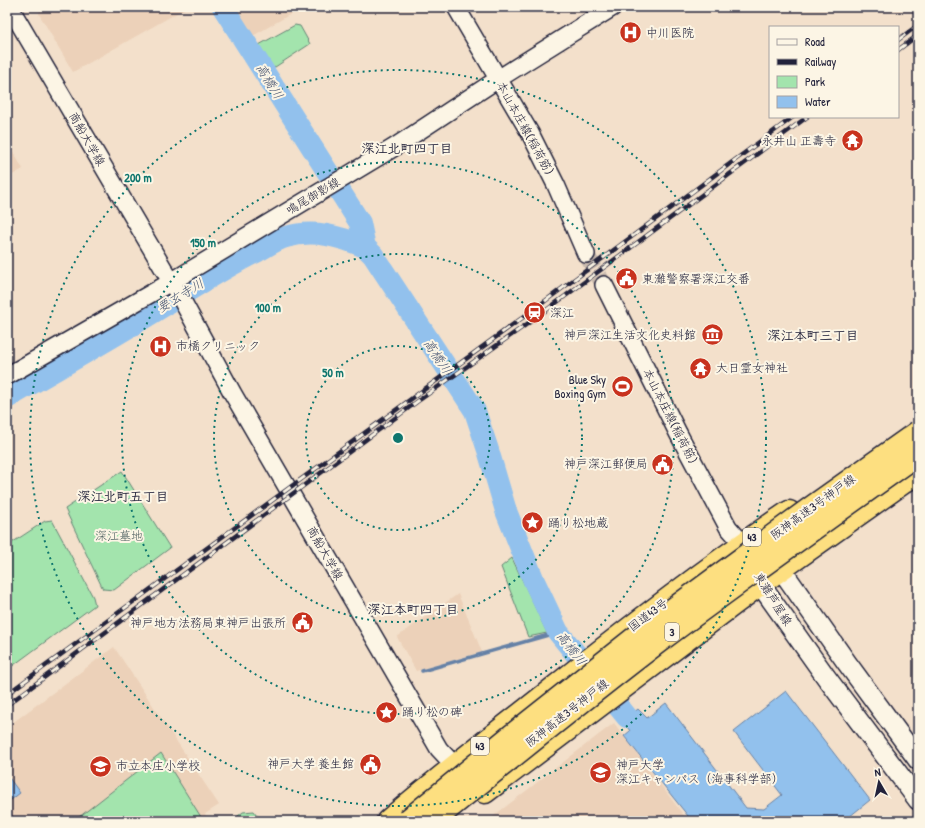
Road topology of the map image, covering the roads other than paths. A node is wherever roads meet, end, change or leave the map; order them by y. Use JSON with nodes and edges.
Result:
{"nodes":[{"id":1,"x":456,"y":7,"type":"edge"},
{"id":2,"x":613,"y":7,"type":"edge"},
{"id":3,"x":12,"y":9,"type":"edge"},
{"id":4,"x":498,"y":80,"type":"junction"},
{"id":5,"x":586,"y":254,"type":"tunnel mouth"},
{"id":6,"x":172,"y":285,"type":"junction"},
{"id":7,"x":604,"y":285,"type":"tunnel mouth"},
{"id":8,"x":7,"y":376,"type":"edge"},
{"id":9,"x":918,"y":422,"type":"edge"},
{"id":10,"x":918,"y":432,"type":"edge"},
{"id":11,"x":918,"y":454,"type":"edge"},
{"id":12,"x":918,"y":472,"type":"edge"},
{"id":13,"x":742,"y":543,"type":"junction"},
{"id":14,"x":781,"y":569,"type":"junction"},
{"id":15,"x":760,"y":584,"type":"junction"},
{"id":16,"x":918,"y":760,"type":"edge"},
{"id":17,"x":455,"y":766,"type":"junction"},
{"id":18,"x":477,"y":798,"type":"junction"},
{"id":19,"x":918,"y":800,"type":"edge"},
{"id":20,"x":388,"y":821,"type":"edge"},
{"id":21,"x":407,"y":821,"type":"edge"},
{"id":22,"x":433,"y":821,"type":"edge"},
{"id":23,"x":449,"y":821,"type":"edge"}],
"edges":[{"from":1,"to":4,"type":"street","name":"本山本庄線(稲荷筋)"},
{"from":2,"to":4,"type":"street","name":"鳴尾御影線"},
{"from":3,"to":6,"type":"street","name":"商船大学線"},
{"from":4,"to":5,"type":"street","name":"本山本庄線(稲荷筋)"},
{"from":4,"to":6,"type":"street","name":"鳴尾御影線"},
{"from":6,"to":8,"type":"street","name":"鳴尾御影線"},
{"from":6,"to":17,"type":"street","name":"商船大学線"},
{"from":7,"to":13,"type":"street","name":"本山本庄線(稲荷筋)"},
{"from":9,"to":13,"type":"highway","name":"国道43号","number":"43"},
{"from":10,"to":21,"type":"highway","name":"阪神高速3号神戸線","number":"3","bridge":true},
{"from":11,"to":22,"type":"highway","name":"阪神高速3号神戸線","number":"3","bridge":true},
{"from":12,"to":14,"type":"highway"},
{"from":13,"to":14,"type":"main road","name":"東灘芦屋線"},
{"from":13,"to":15,"type":"main road","name":"東灘芦屋線"},
{"from":13,"to":17,"type":"highway","name":"国道43号","number":"43"},
{"from":14,"to":15,"type":"highway"},
{"from":14,"to":16,"type":"main road","name":"東灘芦屋線"},
{"from":15,"to":18,"type":"highway"},
{"from":15,"to":19,"type":"main road","name":"東灘芦屋線"},
{"from":17,"to":18,"type":"street","name":"商船大学線"},
{"from":17,"to":20,"type":"highway","name":"国道43号","number":"43"},
{"from":18,"to":23,"type":"highway"}]}
